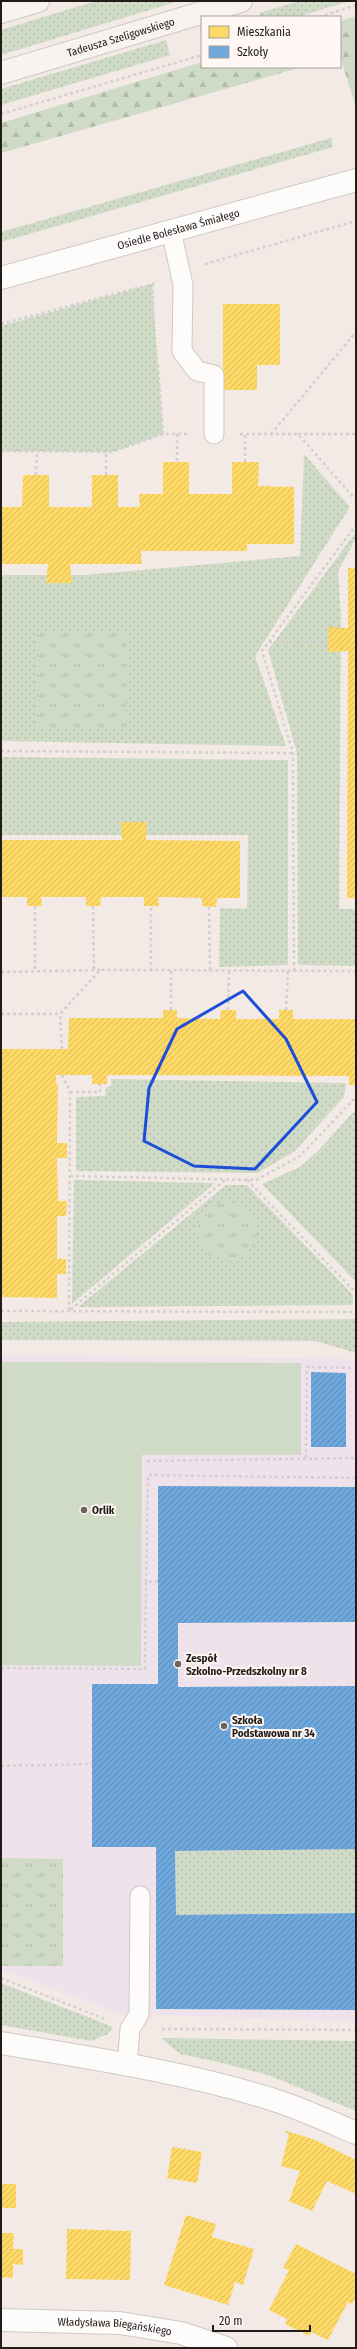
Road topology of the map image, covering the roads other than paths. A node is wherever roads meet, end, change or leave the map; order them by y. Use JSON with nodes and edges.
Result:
{"nodes":[{"id":1,"x":38,"y":1,"type":"edge"},
{"id":2,"x":241,"y":1,"type":"edge"},
{"id":3,"x":1,"y":12,"type":"edge"},
{"id":4,"x":1,"y":73,"type":"edge"},
{"id":5,"x":356,"y":180,"type":"edge"},
{"id":6,"x":170,"y":230,"type":"junction"},
{"id":7,"x":1,"y":278,"type":"edge"},
{"id":8,"x":214,"y":434,"type":"dead end"},
{"id":9,"x":140,"y":1896,"type":"dead end"},
{"id":10,"x":1,"y":2043,"type":"edge"},
{"id":11,"x":127,"y":2066,"type":"junction"},
{"id":12,"x":356,"y":2133,"type":"edge"},
{"id":13,"x":1,"y":2320,"type":"edge"},
{"id":14,"x":226,"y":2348,"type":"edge"}],
"edges":[{"from":1,"to":3,"type":"street"},
{"from":2,"to":4,"type":"street","name":"Tadeusza Szeligowskiego"},
{"from":5,"to":6,"type":"street","name":"Osiedle Bolesława Śmiałego"},
{"from":6,"to":7,"type":"street","name":"Osiedle Bolesława Śmiałego"},
{"from":6,"to":8,"type":"lane"},
{"from":9,"to":11,"type":"lane"},
{"from":10,"to":11,"type":"street"},
{"from":11,"to":12,"type":"street"},
{"from":13,"to":14,"type":"street","name":"Władysława Biegańskiego"}]}
